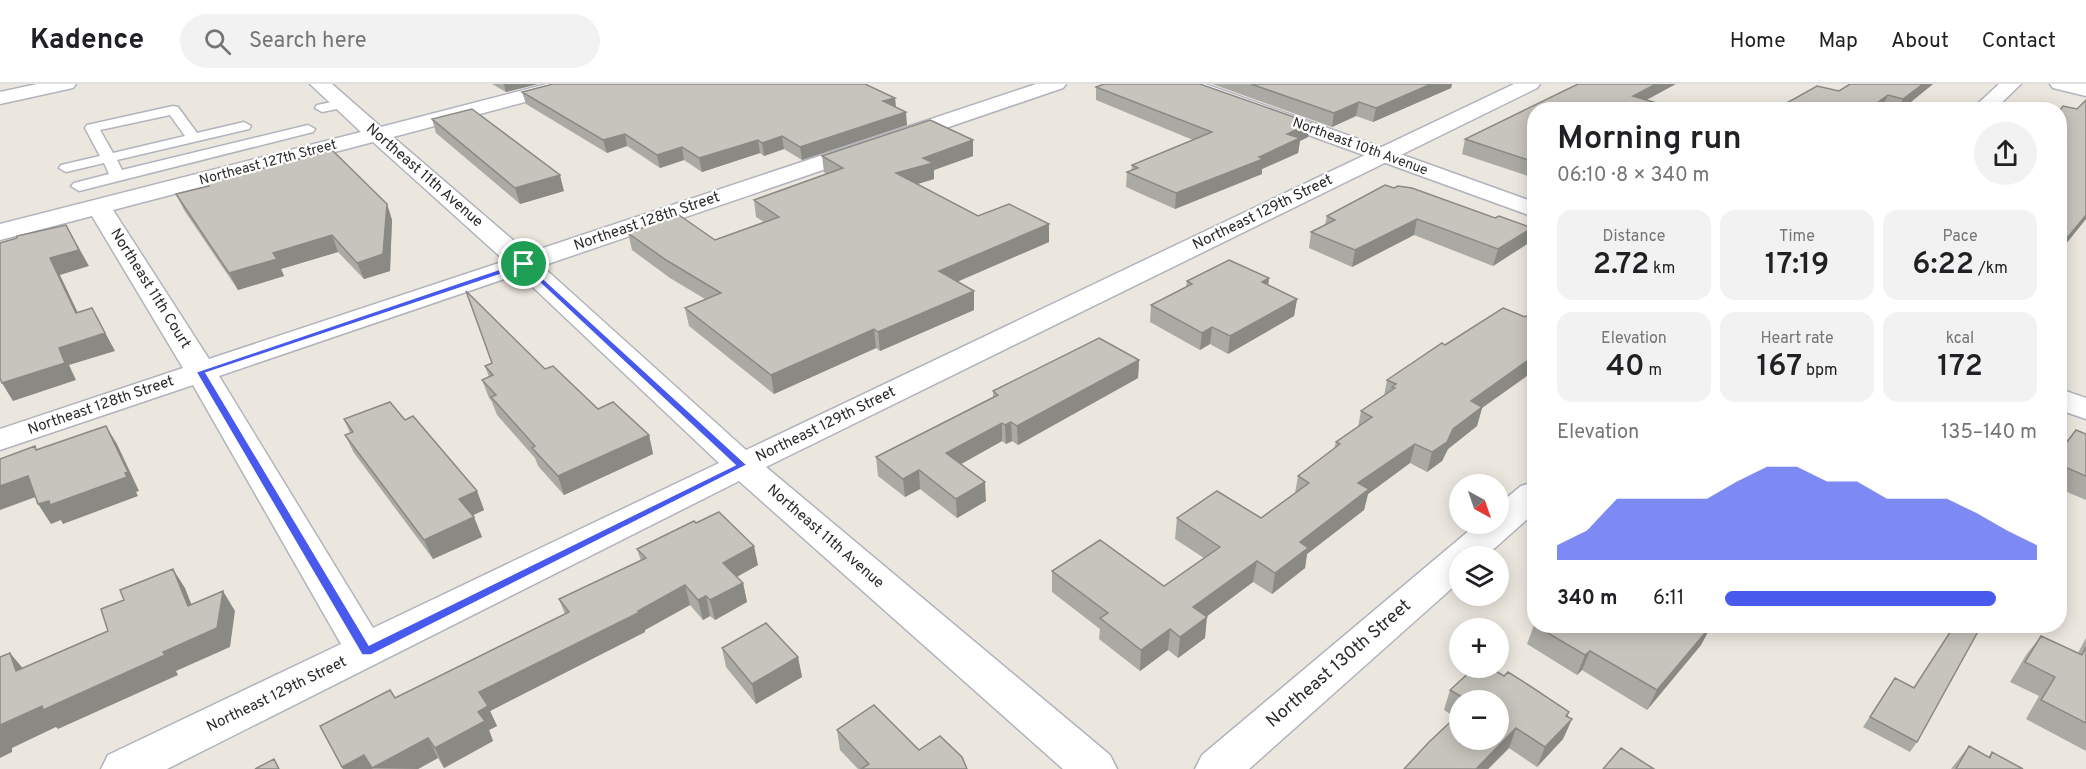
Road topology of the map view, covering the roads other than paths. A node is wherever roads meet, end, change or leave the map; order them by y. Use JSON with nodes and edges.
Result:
{"nodes":[{"id":1,"x":66,"y":84,"type":"edge"},
{"id":2,"x":570,"y":84,"type":"edge"},
{"id":3,"x":1056,"y":84,"type":"edge"},
{"id":4,"x":1186,"y":84,"type":"edge"},
{"id":5,"x":1530,"y":84,"type":"edge"},
{"id":6,"x":2011,"y":84,"type":"edge"},
{"id":7,"x":2060,"y":84,"type":"edge"},
{"id":8,"x":2086,"y":90,"type":"edge"},
{"id":9,"x":327,"y":93,"type":"edge"},
{"id":10,"x":0,"y":98,"type":"edge"},
{"id":11,"x":1990,"y":102,"type":"edge"},
{"id":12,"x":244,"y":126,"type":"dead end"},
{"id":13,"x":308,"y":129,"type":"dead end"},
{"id":14,"x":376,"y":135,"type":"junction"},
{"id":15,"x":194,"y":138,"type":"junction"},
{"id":16,"x":1383,"y":155,"type":"junction"},
{"id":17,"x":106,"y":158,"type":"junction"},
{"id":18,"x":66,"y":168,"type":"dead end"},
{"id":19,"x":118,"y":176,"type":"junction"},
{"id":20,"x":89,"y":196,"type":"junction"},
{"id":21,"x":1527,"y":207,"type":"edge"},
{"id":22,"x":0,"y":232,"type":"edge"},
{"id":23,"x":524,"y":264,"type":"junction"},
{"id":24,"x":201,"y":372,"type":"junction"},
{"id":25,"x":2067,"y":402,"type":"edge"},
{"id":26,"x":2086,"y":409,"type":"edge"},
{"id":27,"x":0,"y":440,"type":"edge"},
{"id":28,"x":742,"y":465,"type":"junction"},
{"id":29,"x":1527,"y":500,"type":"edge"},
{"id":30,"x":1474,"y":546,"type":"edge"},
{"id":31,"x":1449,"y":570,"type":"edge"},
{"id":32,"x":366,"y":651,"type":"junction"},
{"id":33,"x":124,"y":769,"type":"edge"},
{"id":34,"x":1094,"y":769,"type":"edge"},
{"id":35,"x":1218,"y":769,"type":"edge"}],
"edges":[{"from":1,"to":10,"type":"street"},
{"from":2,"to":14,"type":"street","name":"Northeast 127th Street"},
{"from":3,"to":23,"type":"street","name":"Northeast 128th Street"},
{"from":4,"to":16,"type":"street","name":"Northeast 10th Avenue"},
{"from":5,"to":16,"type":"street","name":"Northeast 129th Street"},
{"from":6,"to":11,"type":"street"},
{"from":7,"to":8,"type":"street"},
{"from":9,"to":14,"type":"street","name":"Northeast 11th Avenue"},
{"from":12,"to":15,"type":"lane"},
{"from":13,"to":19,"type":"lane"},
{"from":14,"to":20,"type":"street","name":"Northeast 127th Street"},
{"from":14,"to":23,"type":"street","name":"Northeast 11th Avenue"},
{"from":15,"to":17,"type":"lane"},
{"from":15,"to":17,"type":"lane"},
{"from":16,"to":21,"type":"street","name":"Northeast 10th Avenue"},
{"from":16,"to":28,"type":"street","name":"Northeast 129th Street"},
{"from":17,"to":18,"type":"lane"},
{"from":17,"to":19,"type":"lane"},
{"from":19,"to":20,"type":"lane"},
{"from":20,"to":22,"type":"street","name":"Northeast 127th Street"},
{"from":20,"to":24,"type":"street","name":"Northeast 11th Court"},
{"from":23,"to":24,"type":"street","name":"Northeast 128th Street"},
{"from":23,"to":28,"type":"street","name":"Northeast 11th Avenue"},
{"from":24,"to":27,"type":"street","name":"Northeast 128th Street"},
{"from":24,"to":32,"type":"street","name":"Northeast 11th Court"},
{"from":25,"to":26,"type":"street"},
{"from":28,"to":32,"type":"street","name":"Northeast 129th Street"},
{"from":28,"to":34,"type":"street","name":"Northeast 11th Avenue"},
{"from":29,"to":30,"type":"street"},
{"from":31,"to":35,"type":"street","name":"Northeast 130th Street"},
{"from":32,"to":33,"type":"street","name":"Northeast 129th Street"}]}
